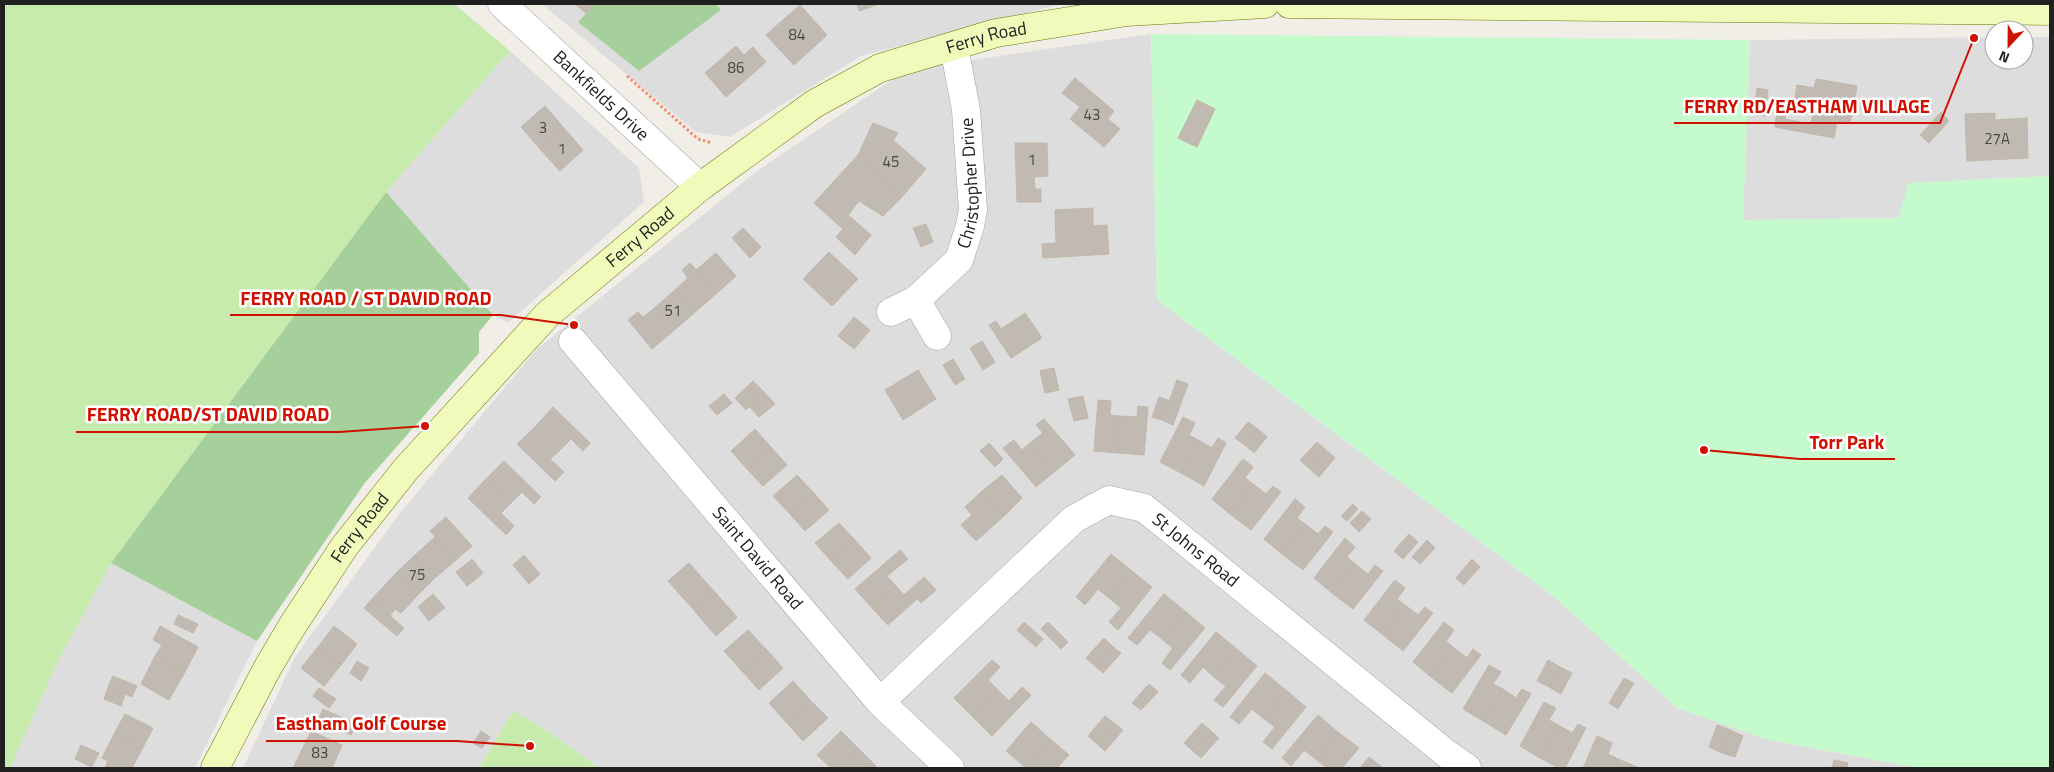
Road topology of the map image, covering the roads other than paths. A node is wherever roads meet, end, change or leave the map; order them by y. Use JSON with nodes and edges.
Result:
{"nodes":[{"id":1,"x":502,"y":4,"type":"edge"},
{"id":2,"x":1265,"y":4,"type":"edge"},
{"id":3,"x":1289,"y":4,"type":"edge"},
{"id":4,"x":2050,"y":11,"type":"edge"},
{"id":5,"x":954,"y":47,"type":"junction"},
{"id":6,"x":700,"y":186,"type":"junction"},
{"id":7,"x":916,"y":300,"type":"junction"},
{"id":8,"x":891,"y":312,"type":"dead end"},
{"id":9,"x":937,"y":336,"type":"dead end"},
{"id":10,"x":574,"y":341,"type":"dead end"},
{"id":11,"x":880,"y":702,"type":"junction"},
{"id":12,"x":215,"y":768,"type":"edge"},
{"id":13,"x":950,"y":768,"type":"edge"},
{"id":14,"x":1467,"y":768,"type":"edge"}],
"edges":[{"from":1,"to":6,"type":"street","name":"Bankfields Drive"},
{"from":2,"to":5,"type":"street","name":"Ferry Road"},
{"from":3,"to":4,"type":"street"},
{"from":5,"to":6,"type":"street","name":"Ferry Road"},
{"from":5,"to":7,"type":"street","name":"Christopher Drive"},
{"from":6,"to":12,"type":"street","name":"Ferry Road"},
{"from":7,"to":8,"type":"street","name":"Christopher Drive"},
{"from":7,"to":9,"type":"street"},
{"from":10,"to":11,"type":"street","name":"Saint David Road"},
{"from":11,"to":13,"type":"street","name":"Saint David Road"},
{"from":11,"to":14,"type":"street","name":"St Johns Road"}]}
